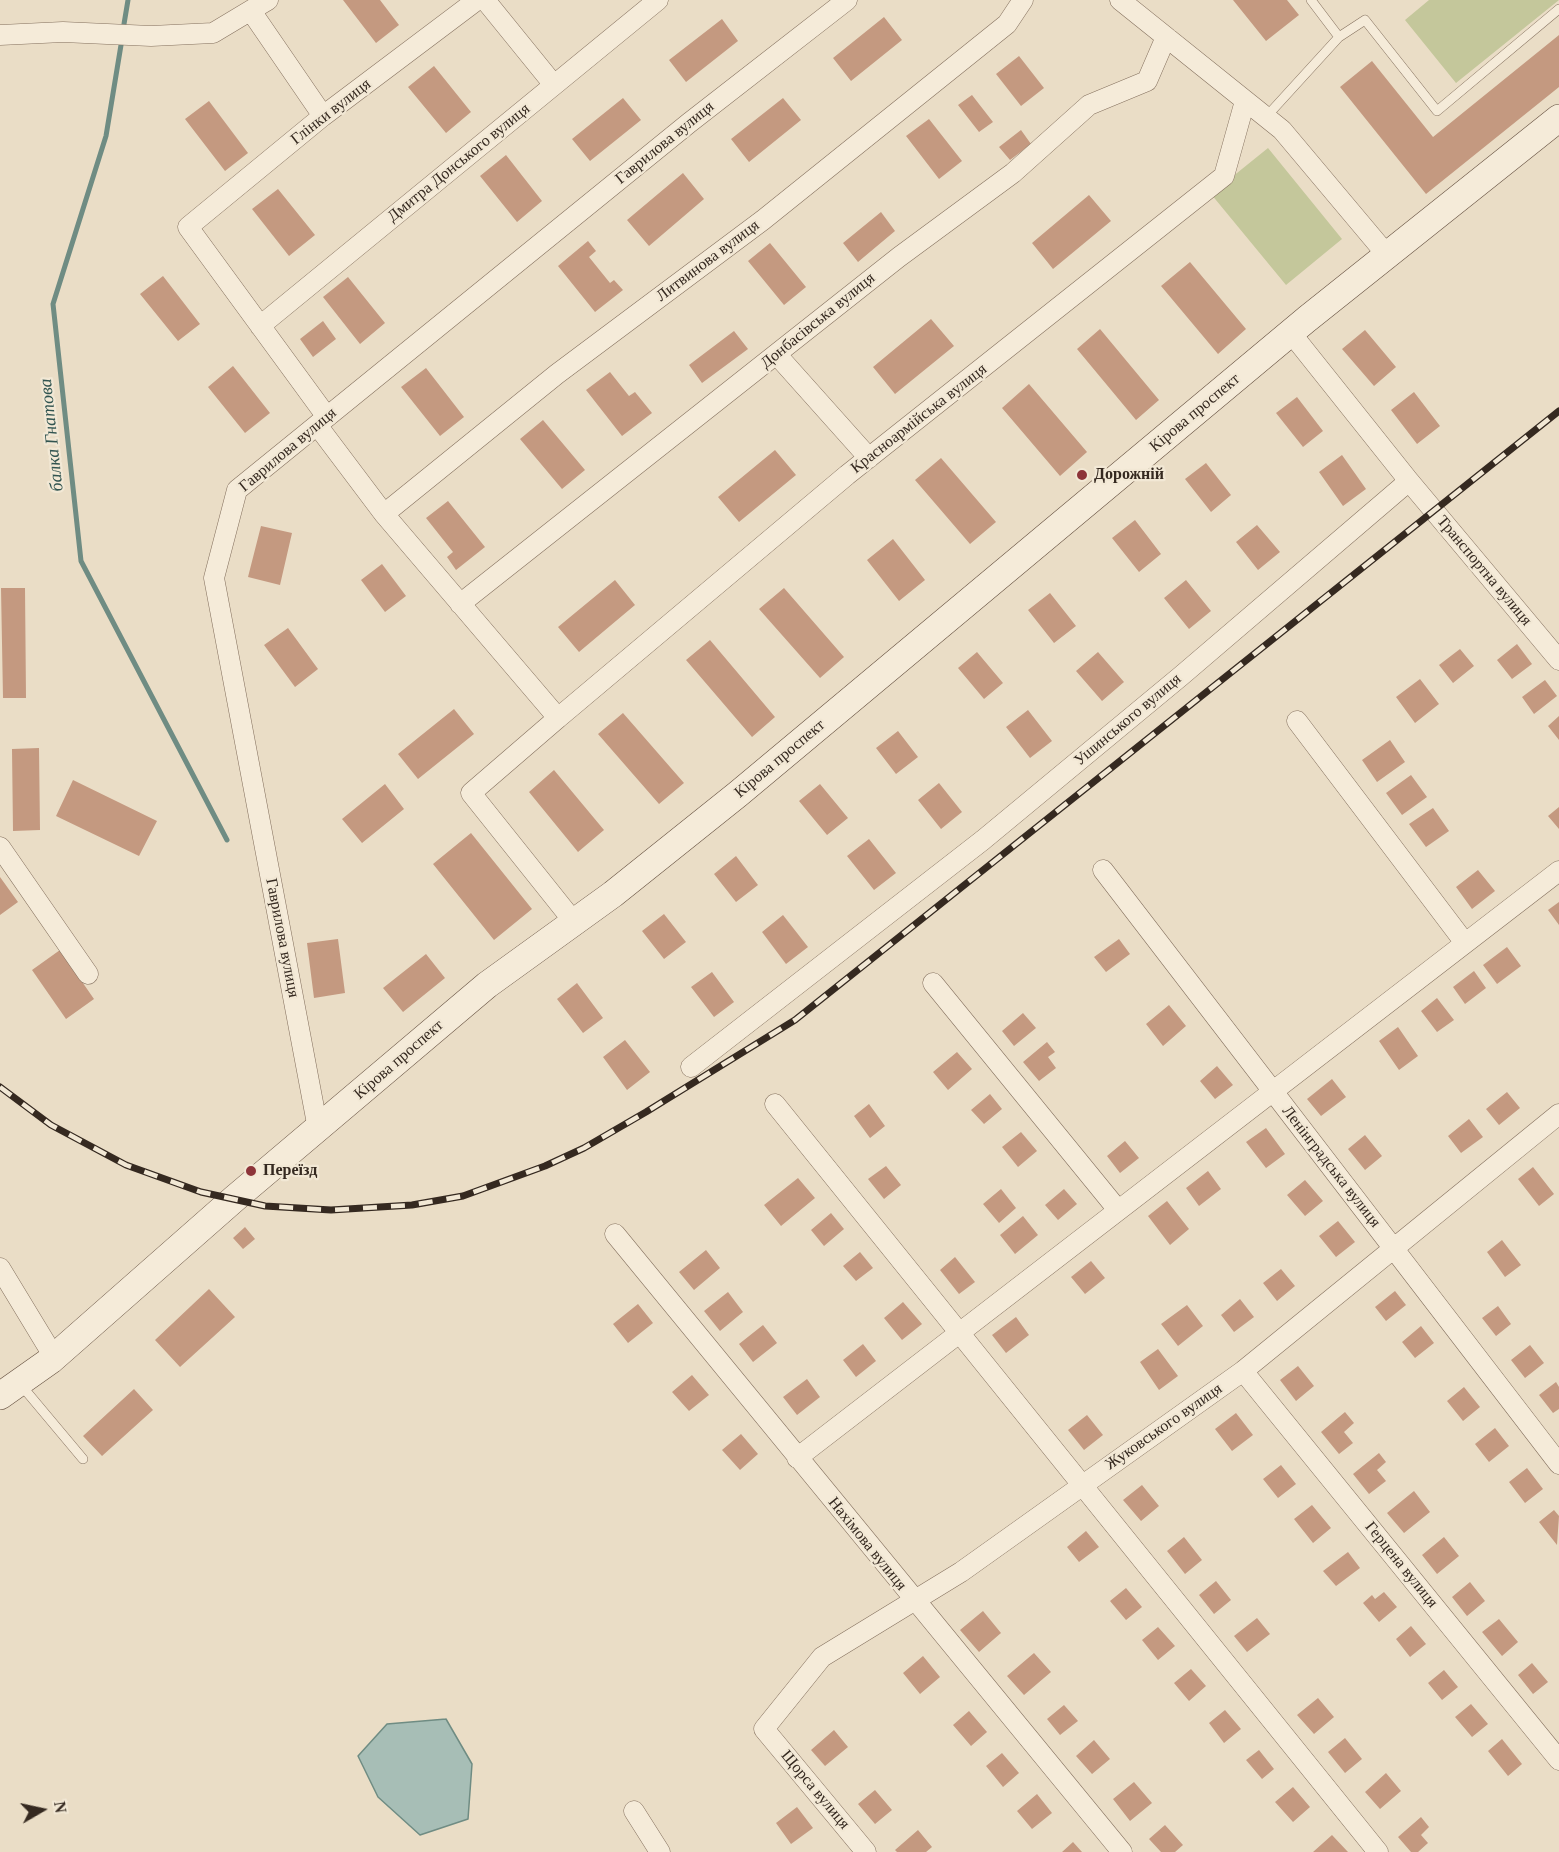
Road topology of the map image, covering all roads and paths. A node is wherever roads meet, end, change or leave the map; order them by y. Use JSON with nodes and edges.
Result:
{"nodes":[{"id":1,"x":268,"y":0,"type":"edge"},
{"id":2,"x":477,"y":0,"type":"edge"},
{"id":3,"x":485,"y":0,"type":"edge"},
{"id":4,"x":658,"y":0,"type":"edge"},
{"id":5,"x":847,"y":0,"type":"edge"},
{"id":6,"x":1023,"y":0,"type":"edge"},
{"id":7,"x":1120,"y":0,"type":"edge"},
{"id":8,"x":1311,"y":0,"type":"edge"},
{"id":9,"x":252,"y":5,"type":"edge"},
{"id":10,"x":1559,"y":9,"type":"edge"},
{"id":11,"x":0,"y":35,"type":"edge"},
{"id":12,"x":1166,"y":37,"type":"junction"},
{"id":13,"x":1339,"y":37,"type":"junction"},
{"id":14,"x":554,"y":85,"type":"junction"},
{"id":15,"x":1245,"y":101,"type":"junction"},
{"id":16,"x":323,"y":116,"type":"junction"},
{"id":17,"x":1266,"y":117,"type":"junction"},
{"id":18,"x":1559,"y":118,"type":"edge"},
{"id":19,"x":1388,"y":255,"type":"junction"},
{"id":20,"x":260,"y":326,"type":"junction"},
{"id":21,"x":1291,"y":333,"type":"junction"},
{"id":22,"x":777,"y":355,"type":"junction"},
{"id":23,"x":322,"y":421,"type":"junction"},
{"id":24,"x":869,"y":458,"type":"junction"},
{"id":25,"x":1409,"y":481,"type":"junction"},
{"id":26,"x":384,"y":514,"type":"junction"},
{"id":27,"x":460,"y":604,"type":"junction"},
{"id":28,"x":1559,"y":660,"type":"edge"},
{"id":29,"x":558,"y":718,"type":"junction"},
{"id":30,"x":1297,"y":721,"type":"dead end"},
{"id":31,"x":0,"y":847,"type":"edge"},
{"id":32,"x":1103,"y":870,"type":"dead end"},
{"id":33,"x":1559,"y":871,"type":"edge"},
{"id":34,"x":574,"y":922,"type":"junction"},
{"id":35,"x":1465,"y":943,"type":"junction"},
{"id":36,"x":88,"y":974,"type":"dead end"},
{"id":37,"x":933,"y":983,"type":"dead end"},
{"id":38,"x":691,"y":1067,"type":"dead end"},
{"id":39,"x":1273,"y":1091,"type":"junction"},
{"id":40,"x":775,"y":1104,"type":"dead end"},
{"id":41,"x":1559,"y":1114,"type":"edge"},
{"id":42,"x":318,"y":1129,"type":"junction"},
{"id":43,"x":1118,"y":1210,"type":"junction"},
{"id":44,"x":615,"y":1234,"type":"dead end"},
{"id":45,"x":1394,"y":1249,"type":"junction"},
{"id":46,"x":0,"y":1268,"type":"edge"},
{"id":47,"x":958,"y":1334,"type":"junction"},
{"id":48,"x":54,"y":1357,"type":"junction"},
{"id":49,"x":1243,"y":1371,"type":"junction"},
{"id":50,"x":10,"y":1390,"type":"edge"},
{"id":51,"x":797,"y":1458,"type":"junction"},
{"id":52,"x":82,"y":1459,"type":"dead end"},
{"id":53,"x":1559,"y":1464,"type":"edge"},
{"id":54,"x":1081,"y":1487,"type":"junction"},
{"id":55,"x":914,"y":1601,"type":"junction"},
{"id":56,"x":764,"y":1729,"type":"joint"},
{"id":57,"x":1559,"y":1760,"type":"edge"},
{"id":58,"x":634,"y":1811,"type":"dead end"},
{"id":59,"x":660,"y":1852,"type":"edge"},
{"id":60,"x":866,"y":1852,"type":"edge"},
{"id":61,"x":1122,"y":1852,"type":"edge"},
{"id":62,"x":1378,"y":1852,"type":"edge"}],
"edges":[{"from":1,"to":9,"type":"street"},
{"from":2,"to":16,"type":"street","name":"Глінки вулиця"},
{"from":3,"to":14,"type":"street"},
{"from":4,"to":14,"type":"street","name":"Дмитра Донського вулиця"},
{"from":5,"to":23,"type":"street","name":"Гаврилова вулиця"},
{"from":6,"to":26,"type":"street","name":"Литвинова вулиця"},
{"from":7,"to":12,"type":"street"},
{"from":8,"to":13,"type":"lane"},
{"from":9,"to":11,"type":"street"},
{"from":9,"to":16,"type":"street"},
{"from":10,"to":13,"type":"lane"},
{"from":12,"to":15,"type":"street"},
{"from":12,"to":22,"type":"street","name":"Донбасівська вулиця"},
{"from":13,"to":17,"type":"lane"},
{"from":14,"to":20,"type":"street","name":"Дмитра Донського вулиця"},
{"from":15,"to":17,"type":"street"},
{"from":15,"to":24,"type":"street","name":"Красноармійська вулиця"},
{"from":16,"to":20,"type":"street","name":"Глінки вулиця"},
{"from":17,"to":19,"type":"street"},
{"from":18,"to":19,"type":"street","name":"Кірова проспект"},
{"from":19,"to":21,"type":"street","name":"Кірова проспект"},
{"from":20,"to":23,"type":"street"},
{"from":21,"to":25,"type":"street"},
{"from":21,"to":34,"type":"street","name":"Кірова проспект"},
{"from":22,"to":24,"type":"street"},
{"from":22,"to":27,"type":"street","name":"Донбасівська вулиця"},
{"from":23,"to":26,"type":"street"},
{"from":23,"to":42,"type":"street","name":"Гаврилова вулиця"},
{"from":24,"to":29,"type":"street","name":"Красноармійська вулиця"},
{"from":25,"to":28,"type":"street","name":"Транспортна вулиця"},
{"from":25,"to":38,"type":"street","name":"Ушинського вулиця"},
{"from":26,"to":27,"type":"street"},
{"from":27,"to":29,"type":"street"},
{"from":29,"to":34,"type":"street","name":"Красноармійська вулиця"},
{"from":30,"to":35,"type":"street"},
{"from":31,"to":36,"type":"street"},
{"from":32,"to":39,"type":"street","name":"Ленінградська вулиця"},
{"from":33,"to":35,"type":"street"},
{"from":34,"to":42,"type":"street","name":"Кірова проспект"},
{"from":35,"to":39,"type":"street"},
{"from":37,"to":43,"type":"street"},
{"from":39,"to":43,"type":"street"},
{"from":39,"to":45,"type":"street","name":"Ленінградська вулиця"},
{"from":40,"to":47,"type":"street"},
{"from":41,"to":45,"type":"street","name":"Жуковського вулиця"},
{"from":42,"to":48,"type":"street","name":"Кірова проспект"},
{"from":43,"to":47,"type":"street"},
{"from":44,"to":51,"type":"street","name":"Нахімова вулиця"},
{"from":45,"to":49,"type":"street","name":"Жуковського вулиця"},
{"from":45,"to":53,"type":"street","name":"Ленінградська вулиця"},
{"from":46,"to":48,"type":"street"},
{"from":47,"to":51,"type":"street"},
{"from":47,"to":54,"type":"street"},
{"from":48,"to":50,"type":"street","name":"Кірова проспект"},
{"from":49,"to":54,"type":"street","name":"Жуковського вулиця"},
{"from":49,"to":57,"type":"street","name":"Герцена вулиця"},
{"from":50,"to":52,"type":"lane"},
{"from":51,"to":55,"type":"street","name":"Нахімова вулиця"},
{"from":54,"to":55,"type":"street","name":"Жуковського вулиця"},
{"from":54,"to":62,"type":"street"},
{"from":55,"to":56,"type":"street","name":"Жуковського вулиця"},
{"from":55,"to":61,"type":"street","name":"Нахімова вулиця"},
{"from":56,"to":60,"type":"street","name":"Щорса вулиця"},
{"from":58,"to":59,"type":"street"}]}
